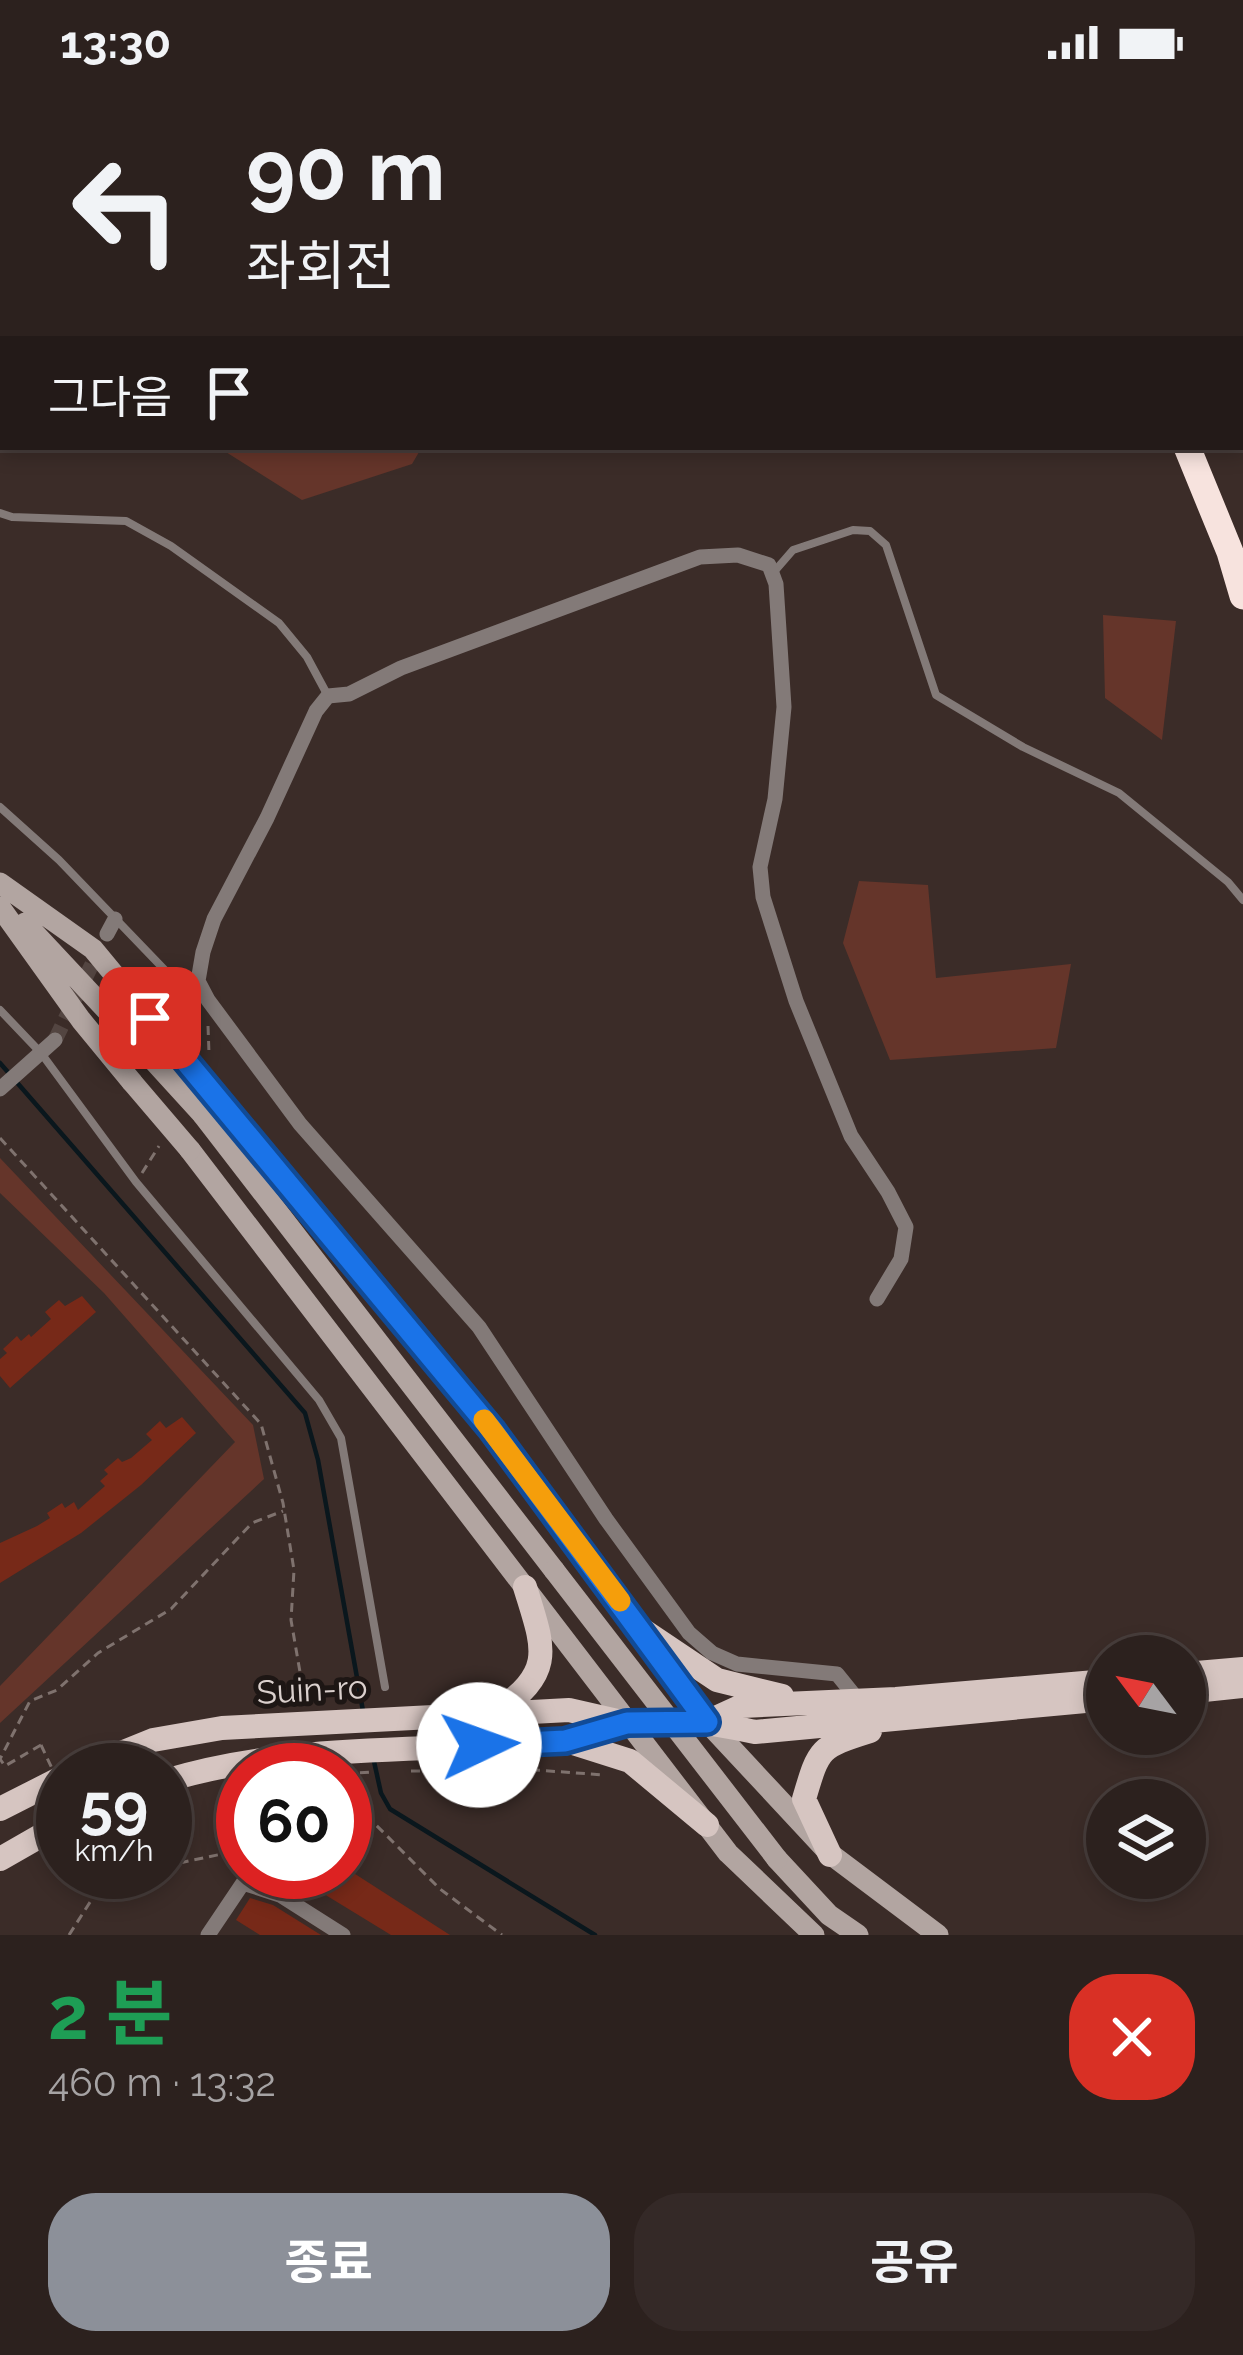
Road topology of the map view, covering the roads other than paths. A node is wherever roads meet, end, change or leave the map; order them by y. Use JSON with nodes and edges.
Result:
{"nodes":[{"id":1,"x":1188,"y":450,"type":"edge"},
{"id":2,"x":0,"y":513,"type":"edge"},
{"id":3,"x":772,"y":574,"type":"junction"},
{"id":4,"x":1243,"y":596,"type":"edge"},
{"id":5,"x":328,"y":696,"type":"junction"},
{"id":6,"x":0,"y":806,"type":"edge"},
{"id":7,"x":0,"y":883,"type":"edge"},
{"id":8,"x":0,"y":896,"type":"edge"},
{"id":9,"x":1243,"y":900,"type":"edge"},
{"id":10,"x":0,"y":908,"type":"edge"},
{"id":11,"x":204,"y":991,"type":"junction"},
{"id":12,"x":0,"y":1010,"type":"edge"},
{"id":13,"x":55,"y":1040,"type":"tunnel mouth"},
{"id":14,"x":39,"y":1056,"type":"junction"},
{"id":15,"x":0,"y":1089,"type":"edge"},
{"id":16,"x":877,"y":1299,"type":"dead end"},
{"id":17,"x":524,"y":1587,"type":"junction"},
{"id":18,"x":641,"y":1629,"type":"junction"},
{"id":19,"x":1243,"y":1669,"type":"edge"},
{"id":20,"x":1206,"y":1672,"type":"edge"},
{"id":21,"x":1086,"y":1683,"type":"edge"},
{"id":22,"x":1243,"y":1686,"type":"edge"},
{"id":23,"x":386,"y":1688,"type":"dead end"},
{"id":24,"x":1206,"y":1690,"type":"edge"},
{"id":25,"x":858,"y":1700,"type":"junction"},
{"id":26,"x":1086,"y":1701,"type":"edge"},
{"id":27,"x":807,"y":1702,"type":"junction"},
{"id":28,"x":494,"y":1714,"type":"junction"},
{"id":29,"x":932,"y":1715,"type":"junction"},
{"id":30,"x":707,"y":1722,"type":"junction"},
{"id":31,"x":627,"y":1723,"type":"junction"},
{"id":32,"x":565,"y":1741,"type":"junction"},
{"id":33,"x":146,"y":1743,"type":"edge"},
{"id":34,"x":192,"y":1773,"type":"edge"},
{"id":35,"x":36,"y":1791,"type":"edge"},
{"id":36,"x":0,"y":1809,"type":"edge"},
{"id":37,"x":707,"y":1825,"type":"junction"},
{"id":38,"x":36,"y":1838,"type":"edge"},
{"id":39,"x":830,"y":1855,"type":"junction"},
{"id":40,"x":0,"y":1859,"type":"edge"},
{"id":41,"x":208,"y":1935,"type":"edge"},
{"id":42,"x":343,"y":1935,"type":"edge"},
{"id":43,"x":814,"y":1935,"type":"edge"},
{"id":44,"x":858,"y":1935,"type":"edge"},
{"id":45,"x":938,"y":1935,"type":"edge"}],
"edges":[{"from":1,"to":4,"type":"highway"},
{"from":2,"to":5,"type":"lane"},
{"from":3,"to":5,"type":"street"},
{"from":3,"to":9,"type":"lane"},
{"from":3,"to":16,"type":"street"},
{"from":5,"to":11,"type":"street"},
{"from":6,"to":11,"type":"lane"},
{"from":7,"to":18,"type":"main road","bridge":true},
{"from":8,"to":44,"type":"main road","bridge":true},
{"from":10,"to":17,"type":"main road","bridge":true},
{"from":11,"to":25,"type":"street"},
{"from":12,"to":14,"type":"lane"},
{"from":13,"to":14,"type":"street"},
{"from":14,"to":15,"type":"street"},
{"from":14,"to":23,"type":"lane"},
{"from":17,"to":28,"type":"main road"},
{"from":17,"to":31,"type":"main road"},
{"from":18,"to":27,"type":"main road"},
{"from":18,"to":30,"type":"main road"},
{"from":19,"to":20,"type":"main road"},
{"from":21,"to":25,"type":"main road","name":"Suin-ro"},
{"from":22,"to":24,"type":"main road"},
{"from":25,"to":27,"type":"main road","name":"Suin-ro"},
{"from":26,"to":29,"type":"main road","name":"Suin-ro"},
{"from":27,"to":30,"type":"main road","name":"Suin-ro"},
{"from":28,"to":31,"type":"main road","name":"Suin-ro"},
{"from":28,"to":33,"type":"main road","name":"Suin-ro"},
{"from":29,"to":30,"type":"main road","name":"Suin-ro"},
{"from":29,"to":39,"type":"main road"},
{"from":30,"to":31,"type":"main road","name":"Suin-ro"},
{"from":30,"to":39,"type":"main road"},
{"from":31,"to":32,"type":"main road","name":"Suin-ro"},
{"from":31,"to":37,"type":"main road"},
{"from":32,"to":34,"type":"main road","name":"Suin-ro"},
{"from":32,"to":37,"type":"main road"},
{"from":35,"to":36,"type":"main road"},
{"from":37,"to":43,"type":"main road"},
{"from":38,"to":40,"type":"main road"},
{"from":39,"to":45,"type":"main road"},
{"from":41,"to":42,"type":"street"}]}
